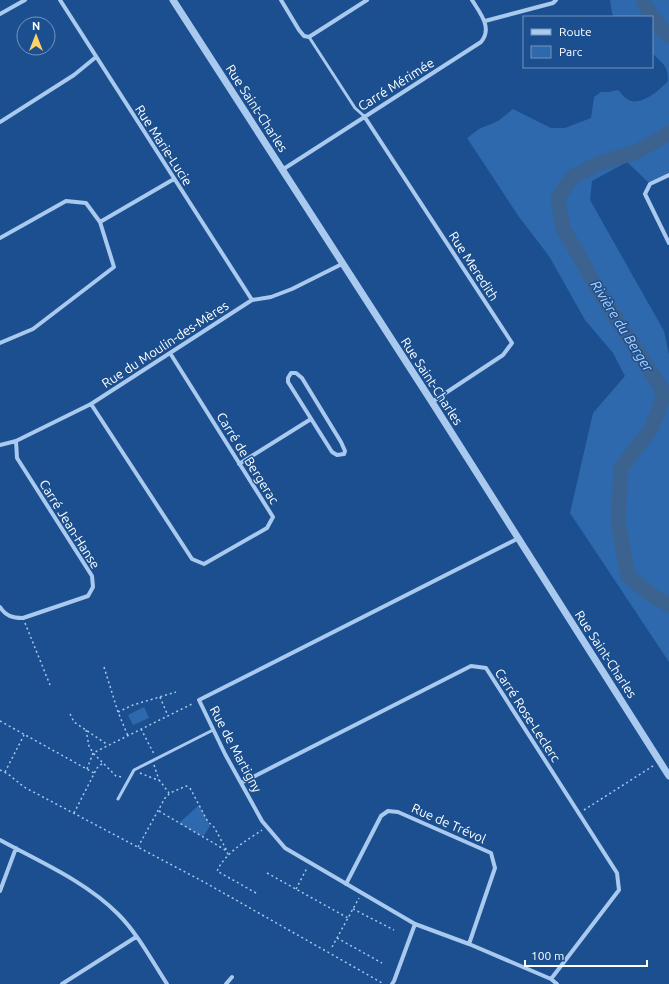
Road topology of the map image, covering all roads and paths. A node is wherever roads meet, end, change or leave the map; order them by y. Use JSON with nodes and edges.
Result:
{"nodes":[{"id":1,"x":25,"y":0,"type":"edge"},
{"id":2,"x":60,"y":0,"type":"edge"},
{"id":3,"x":173,"y":0,"type":"edge"},
{"id":4,"x":281,"y":0,"type":"edge"},
{"id":5,"x":367,"y":0,"type":"edge"},
{"id":6,"x":472,"y":0,"type":"edge"},
{"id":7,"x":556,"y":0,"type":"edge"},
{"id":8,"x":0,"y":14,"type":"edge"},
{"id":9,"x":485,"y":22,"type":"junction"},
{"id":10,"x":309,"y":37,"type":"junction"},
{"id":11,"x":96,"y":57,"type":"junction"},
{"id":12,"x":364,"y":116,"type":"junction"},
{"id":13,"x":0,"y":122,"type":"edge"},
{"id":14,"x":282,"y":170,"type":"junction"},
{"id":15,"x":669,"y":175,"type":"edge"},
{"id":16,"x":174,"y":179,"type":"junction"},
{"id":17,"x":100,"y":222,"type":"junction"},
{"id":18,"x":0,"y":238,"type":"edge"},
{"id":19,"x":669,"y":243,"type":"edge"},
{"id":20,"x":342,"y":264,"type":"junction"},
{"id":21,"x":252,"y":300,"type":"junction"},
{"id":22,"x":0,"y":343,"type":"edge"},
{"id":23,"x":170,"y":353,"type":"junction"},
{"id":24,"x":432,"y":402,"type":"junction"},
{"id":25,"x":91,"y":404,"type":"junction"},
{"id":26,"x":311,"y":420,"type":"junction"},
{"id":27,"x":16,"y":441,"type":"junction"},
{"id":28,"x":0,"y":445,"type":"edge"},
{"id":29,"x":239,"y":464,"type":"junction"},
{"id":30,"x":517,"y":539,"type":"junction"},
{"id":31,"x":0,"y":607,"type":"edge"},
{"id":32,"x":23,"y":618,"type":"junction"},
{"id":33,"x":104,"y":667,"type":"dead end"},
{"id":34,"x":50,"y":685,"type":"dead end"},
{"id":35,"x":176,"y":692,"type":"dead end"},
{"id":36,"x":160,"y":697,"type":"junction"},
{"id":37,"x":196,"y":702,"type":"dead end"},
{"id":38,"x":118,"y":712,"type":"junction"},
{"id":39,"x":70,"y":714,"type":"dead end"},
{"id":40,"x":168,"y":716,"type":"junction"},
{"id":41,"x":0,"y":721,"type":"edge"},
{"id":42,"x":140,"y":729,"type":"junction"},
{"id":43,"x":86,"y":730,"type":"junction"},
{"id":44,"x":214,"y":730,"type":"junction"},
{"id":45,"x":25,"y":734,"type":"junction"},
{"id":46,"x":128,"y":736,"type":"junction"},
{"id":47,"x":109,"y":745,"type":"junction"},
{"id":48,"x":93,"y":753,"type":"junction"},
{"id":49,"x":154,"y":759,"type":"junction"},
{"id":50,"x":660,"y":762,"type":"junction"},
{"id":51,"x":103,"y":763,"type":"junction"},
{"id":52,"x":87,"y":769,"type":"junction"},
{"id":53,"x":0,"y":770,"type":"edge"},
{"id":54,"x":5,"y":772,"type":"junction"},
{"id":55,"x":94,"y":773,"type":"junction"},
{"id":56,"x":129,"y":776,"type":"junction"},
{"id":57,"x":669,"y":776,"type":"edge"},
{"id":58,"x":160,"y":781,"type":"junction"},
{"id":59,"x":242,"y":783,"type":"junction"},
{"id":60,"x":170,"y":793,"type":"junction"},
{"id":61,"x":118,"y":799,"type":"dead end"},
{"id":62,"x":159,"y":811,"type":"junction"},
{"id":63,"x":74,"y":813,"type":"junction"},
{"id":64,"x":579,"y":813,"type":"junction"},
{"id":65,"x":267,"y":826,"type":"junction"},
{"id":66,"x":251,"y":837,"type":"junction"},
{"id":67,"x":0,"y":840,"type":"edge"},
{"id":68,"x":253,"y":840,"type":"dead end"},
{"id":69,"x":138,"y":847,"type":"junction"},
{"id":70,"x":16,"y":848,"type":"junction"},
{"id":71,"x":227,"y":851,"type":"junction"},
{"id":72,"x":228,"y":855,"type":"junction"},
{"id":73,"x":309,"y":862,"type":"junction"},
{"id":74,"x":267,"y":873,"type":"dead end"},
{"id":75,"x":346,"y":884,"type":"junction"},
{"id":76,"x":296,"y":889,"type":"junction"},
{"id":77,"x":0,"y":891,"type":"edge"},
{"id":78,"x":256,"y":893,"type":"dead end"},
{"id":79,"x":361,"y":894,"type":"junction"},
{"id":80,"x":353,"y":909,"type":"junction"},
{"id":81,"x":348,"y":918,"type":"junction"},
{"id":82,"x":415,"y":924,"type":"junction"},
{"id":83,"x":394,"y":930,"type":"dead end"},
{"id":84,"x":136,"y":937,"type":"junction"},
{"id":85,"x":337,"y":938,"type":"junction"},
{"id":86,"x":469,"y":944,"type":"junction"},
{"id":87,"x":332,"y":947,"type":"dead end"},
{"id":88,"x":382,"y":963,"type":"dead end"},
{"id":89,"x":232,"y":977,"type":"dead end"},
{"id":90,"x":551,"y":979,"type":"junction"},
{"id":91,"x":62,"y":984,"type":"edge"},
{"id":92,"x":167,"y":984,"type":"edge"},
{"id":93,"x":226,"y":984,"type":"edge"},
{"id":94,"x":384,"y":984,"type":"edge"},
{"id":95,"x":392,"y":984,"type":"edge"},
{"id":96,"x":557,"y":984,"type":"edge"}],
"edges":[{"from":1,"to":8,"type":"street"},
{"from":2,"to":11,"type":"street","name":"Rue Marie-Lucie"},
{"from":3,"to":14,"type":"street","name":"Rue Saint-Charles"},
{"from":4,"to":10,"type":"street"},
{"from":5,"to":10,"type":"street"},
{"from":6,"to":9,"type":"street"},
{"from":7,"to":9,"type":"street"},
{"from":9,"to":12,"type":"street","name":"Carré Mérimée"},
{"from":10,"to":12,"type":"lane"},
{"from":11,"to":13,"type":"street"},
{"from":11,"to":16,"type":"street","name":"Rue Marie-Lucie"},
{"from":12,"to":14,"type":"street","name":"Carré Mérimée"},
{"from":12,"to":24,"type":"street","name":"Rue Meredith"},
{"from":14,"to":20,"type":"street","name":"Rue Saint-Charles"},
{"from":15,"to":19,"type":"street"},
{"from":16,"to":17,"type":"street"},
{"from":16,"to":21,"type":"street","name":"Rue Marie-Lucie"},
{"from":17,"to":18,"type":"street"},
{"from":17,"to":22,"type":"street"},
{"from":20,"to":21,"type":"street","name":"Rue du Moulin-des-Mères"},
{"from":20,"to":24,"type":"street","name":"Rue Saint-Charles"},
{"from":21,"to":23,"type":"street","name":"Rue du Moulin-des-Mères"},
{"from":23,"to":25,"type":"street","name":"Rue du Moulin-des-Mères"},
{"from":23,"to":29,"type":"street","name":"Carré de Bergerac"},
{"from":24,"to":30,"type":"street","name":"Rue Saint-Charles"},
{"from":25,"to":27,"type":"street","name":"Rue du Moulin-des-Mères"},
{"from":25,"to":29,"type":"street","name":"Carré de Bergerac"},
{"from":26,"to":26,"type":"street"},
{"from":26,"to":29,"type":"street"},
{"from":27,"to":28,"type":"street","name":"Rue du Moulin-des-Mères"},
{"from":27,"to":32,"type":"street","name":"Carré Jean-Hanse"},
{"from":30,"to":44,"type":"street","name":"Rue de Martigny"},
{"from":30,"to":50,"type":"street","name":"Rue Saint-Charles"},
{"from":31,"to":32,"type":"street"},
{"from":32,"to":34,"type":"path"},
{"from":33,"to":38,"type":"path"},
{"from":35,"to":36,"type":"path"},
{"from":36,"to":38,"type":"path"},
{"from":36,"to":40,"type":"path"},
{"from":37,"to":40,"type":"path"},
{"from":38,"to":46,"type":"path"},
{"from":39,"to":43,"type":"path"},
{"from":40,"to":42,"type":"path"},
{"from":41,"to":45,"type":"path"},
{"from":42,"to":46,"type":"path"},
{"from":42,"to":49,"type":"path"},
{"from":43,"to":47,"type":"path"},
{"from":43,"to":48,"type":"path"},
{"from":44,"to":49,"type":"lane"},
{"from":44,"to":59,"type":"street","name":"Rue de Martigny"},
{"from":45,"to":52,"type":"path"},
{"from":45,"to":54,"type":"path"},
{"from":46,"to":47,"type":"path"},
{"from":47,"to":48,"type":"path"},
{"from":48,"to":51,"type":"path"},
{"from":48,"to":52,"type":"path"},
{"from":49,"to":56,"type":"lane"},
{"from":49,"to":58,"type":"path"},
{"from":50,"to":57,"type":"street","name":"Rue Saint-Charles"},
{"from":50,"to":64,"type":"path"},
{"from":51,"to":55,"type":"path"},
{"from":51,"to":56,"type":"path"},
{"from":52,"to":55,"type":"path"},
{"from":53,"to":54,"type":"path"},
{"from":54,"to":63,"type":"path"},
{"from":55,"to":63,"type":"path"},
{"from":56,"to":58,"type":"path"},
{"from":56,"to":61,"type":"lane"},
{"from":58,"to":60,"type":"path"},
{"from":59,"to":64,"type":"street","name":"Carré Rose-Leclerc"},
{"from":59,"to":65,"type":"street","name":"Rue de Martigny"},
{"from":60,"to":62,"type":"path"},
{"from":60,"to":71,"type":"path"},
{"from":62,"to":69,"type":"path"},
{"from":62,"to":71,"type":"path"},
{"from":63,"to":69,"type":"path"},
{"from":64,"to":90,"type":"street","name":"Carré Rose-Leclerc"},
{"from":65,"to":66,"type":"path"},
{"from":65,"to":73,"type":"street","name":"Rue de Martigny"},
{"from":66,"to":68,"type":"path"},
{"from":66,"to":72,"type":"path"},
{"from":67,"to":70,"type":"street"},
{"from":69,"to":94,"type":"path"},
{"from":70,"to":77,"type":"street"},
{"from":70,"to":84,"type":"street"},
{"from":71,"to":72,"type":"path"},
{"from":72,"to":78,"type":"path"},
{"from":73,"to":75,"type":"street","name":"Rue de Martigny"},
{"from":73,"to":76,"type":"path"},
{"from":74,"to":76,"type":"path"},
{"from":75,"to":79,"type":"street","name":"Rue de Martigny"},
{"from":75,"to":86,"type":"street","name":"Rue de Trévol"},
{"from":76,"to":81,"type":"path"},
{"from":79,"to":80,"type":"path"},
{"from":79,"to":82,"type":"street","name":"Rue de Martigny"},
{"from":80,"to":81,"type":"path"},
{"from":80,"to":83,"type":"path"},
{"from":81,"to":85,"type":"path"},
{"from":82,"to":86,"type":"street","name":"Rue de Martigny"},
{"from":82,"to":95,"type":"street"},
{"from":84,"to":91,"type":"street"},
{"from":84,"to":92,"type":"street"},
{"from":85,"to":87,"type":"path"},
{"from":85,"to":88,"type":"path"},
{"from":86,"to":90,"type":"street","name":"Rue de Martigny"},
{"from":89,"to":93,"type":"street"},
{"from":90,"to":96,"type":"street","name":"Rue de Martigny"}]}
